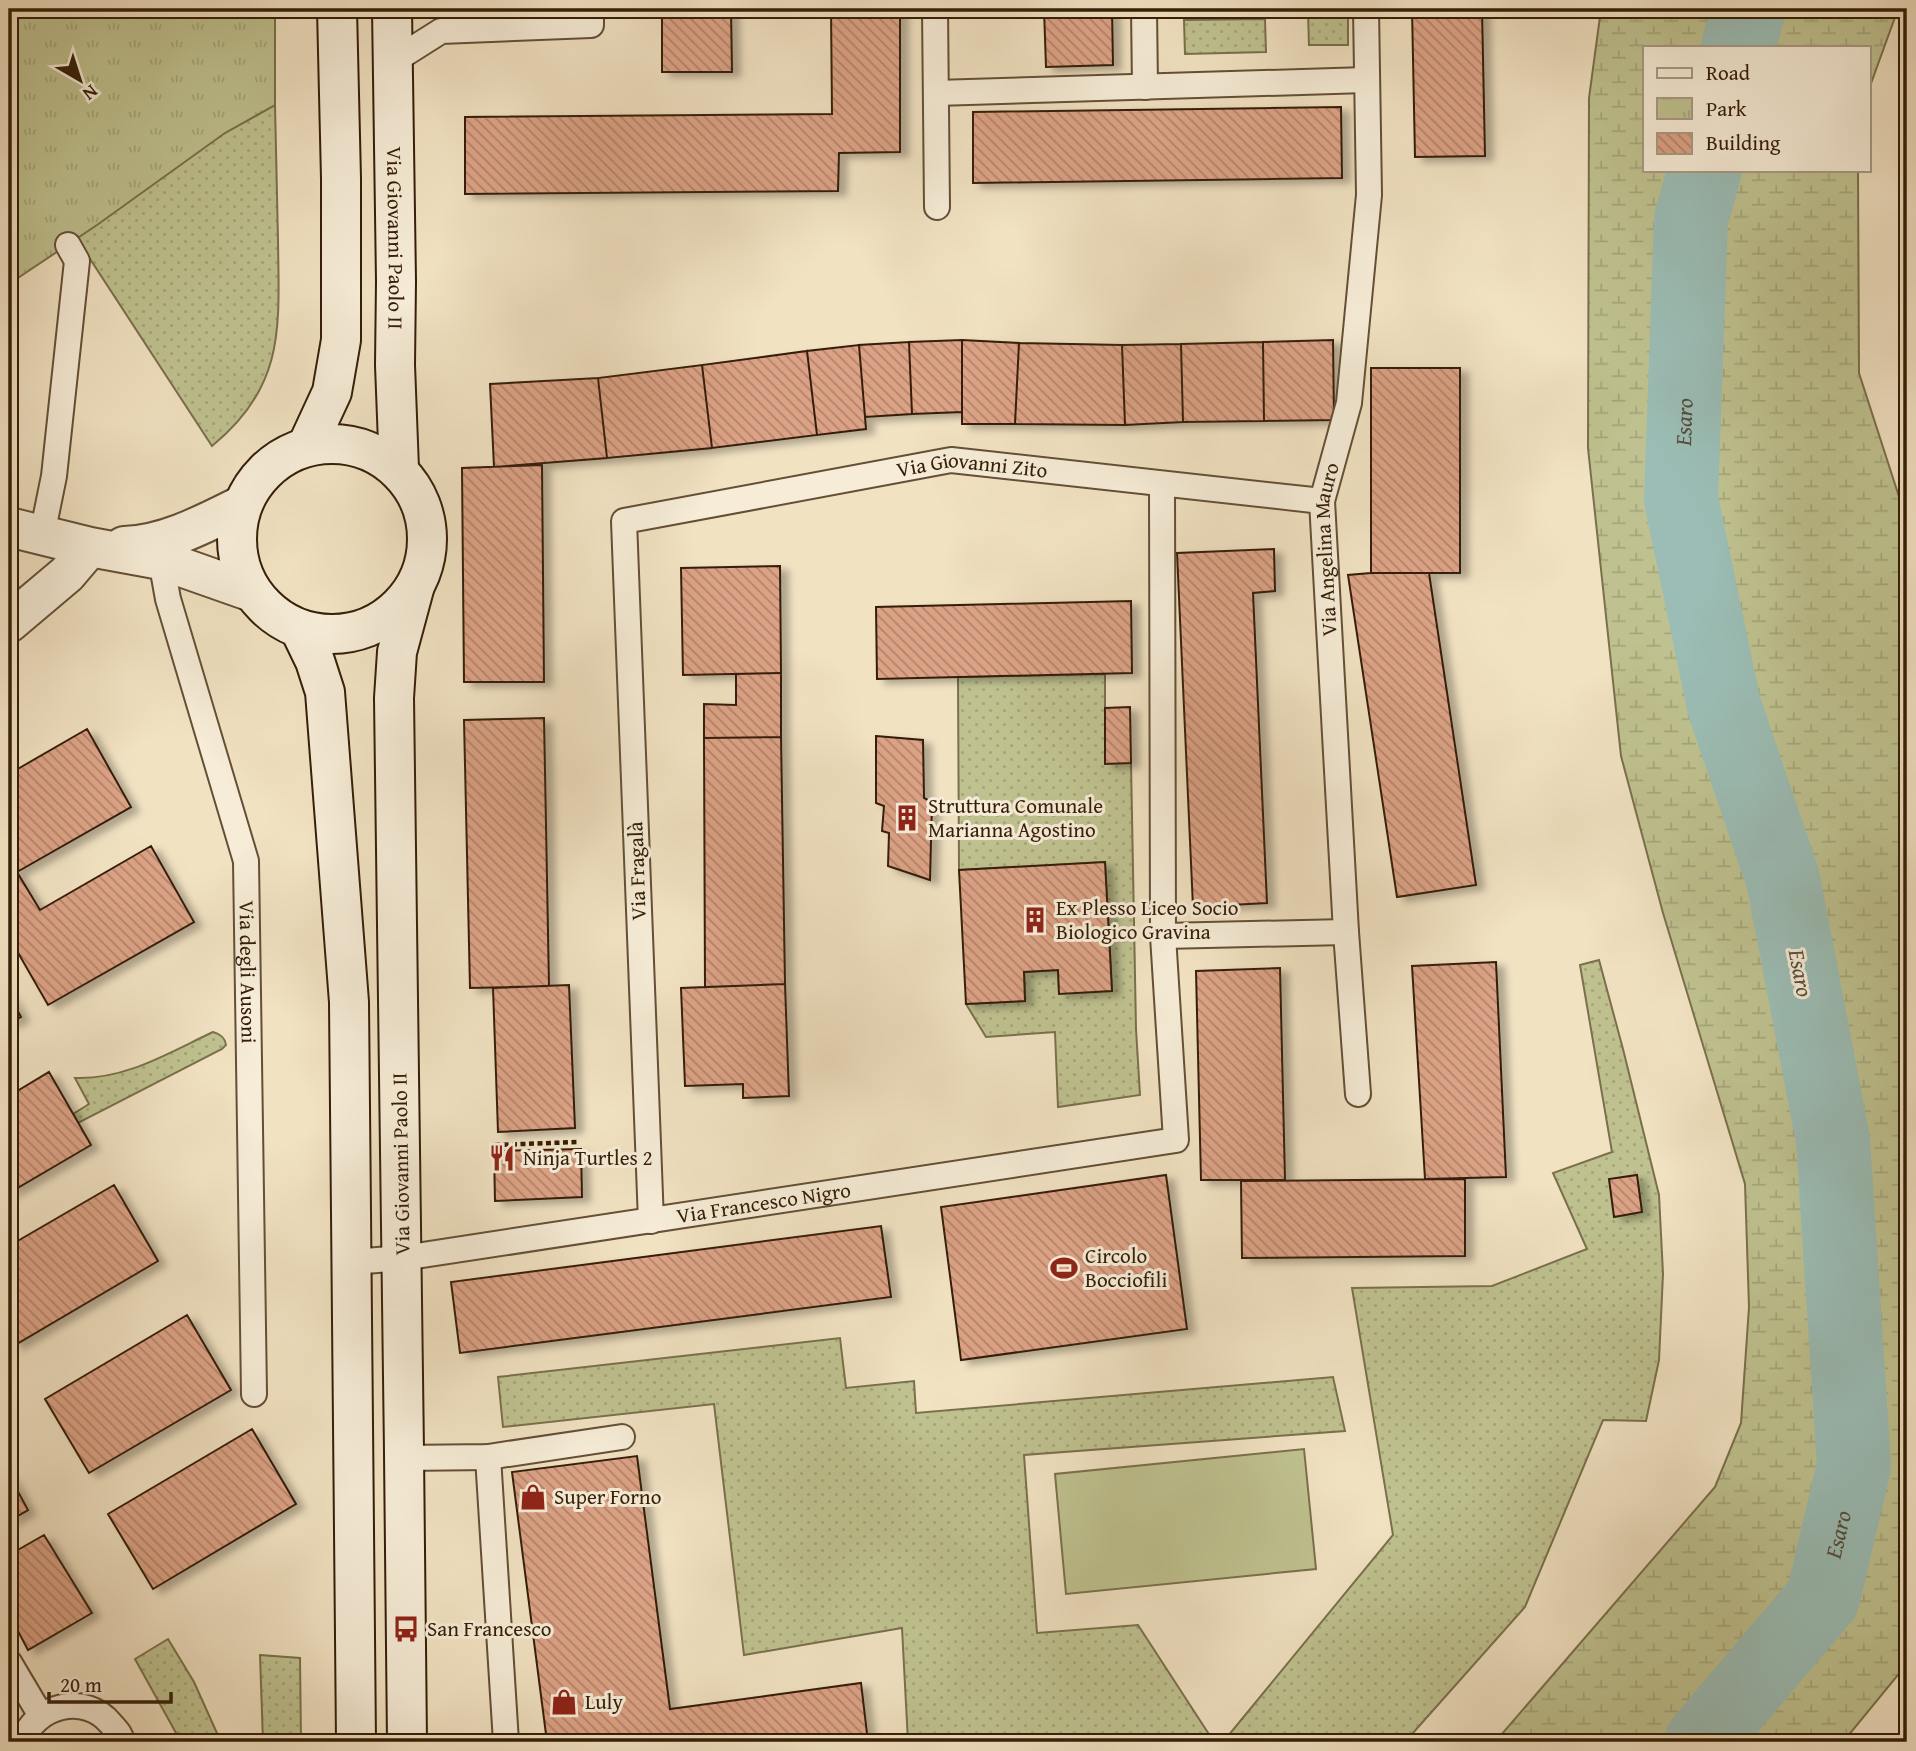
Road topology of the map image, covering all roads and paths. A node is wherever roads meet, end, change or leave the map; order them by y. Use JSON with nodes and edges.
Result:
{"nodes":[{"id":1,"x":337,"y":9,"type":"edge"},
{"id":2,"x":392,"y":9,"type":"edge"},
{"id":3,"x":591,"y":9,"type":"edge"},
{"id":4,"x":935,"y":9,"type":"edge"},
{"id":5,"x":1144,"y":9,"type":"edge"},
{"id":6,"x":1366,"y":9,"type":"edge"},
{"id":7,"x":392,"y":62,"type":"junction"},
{"id":8,"x":1367,"y":80,"type":"junction"},
{"id":9,"x":1145,"y":87,"type":"junction"},
{"id":10,"x":936,"y":93,"type":"junction"},
{"id":11,"x":937,"y":207,"type":"dead end"},
{"id":12,"x":68,"y":246,"type":"dead end"},
{"id":13,"x":307,"y":446,"type":"junction"},
{"id":14,"x":398,"y":469,"type":"junction"},
{"id":15,"x":1161,"y":484,"type":"junction"},
{"id":16,"x":1322,"y":501,"type":"junction"},
{"id":17,"x":242,"y":505,"type":"junction"},
{"id":18,"x":624,"y":521,"type":"joint"},
{"id":19,"x":25,"y":531,"type":"edge"},
{"id":20,"x":90,"y":547,"type":"junction"},
{"id":21,"x":161,"y":559,"type":"junction"},
{"id":22,"x":414,"y":589,"type":"junction"},
{"id":23,"x":252,"y":592,"type":"junction"},
{"id":24,"x":9,"y":623,"type":"edge"},
{"id":25,"x":300,"y":630,"type":"junction"},
{"id":26,"x":1346,"y":932,"type":"junction"},
{"id":27,"x":1163,"y":936,"type":"junction"},
{"id":28,"x":1358,"y":1094,"type":"dead end"},
{"id":29,"x":578,"y":1142,"type":"dead end"},
{"id":30,"x":495,"y":1145,"type":"dead end"},
{"id":31,"x":651,"y":1221,"type":"junction"},
{"id":32,"x":403,"y":1258,"type":"junction"},
{"id":33,"x":352,"y":1262,"type":"junction"},
{"id":34,"x":254,"y":1394,"type":"dead end"},
{"id":35,"x":622,"y":1437,"type":"dead end"},
{"id":36,"x":488,"y":1457,"type":"junction"},
{"id":37,"x":404,"y":1458,"type":"junction"},
{"id":38,"x":9,"y":1662,"type":"edge"},
{"id":39,"x":41,"y":1716,"type":"junction"},
{"id":40,"x":22,"y":1742,"type":"edge"},
{"id":41,"x":122,"y":1742,"type":"edge"},
{"id":42,"x":356,"y":1742,"type":"edge"},
{"id":43,"x":407,"y":1742,"type":"edge"},
{"id":44,"x":506,"y":1742,"type":"edge"}],
"edges":[{"from":1,"to":13,"type":"street"},
{"from":2,"to":7,"type":"street","name":"Via Giovanni Paolo II"},
{"from":3,"to":7,"type":"lane"},
{"from":4,"to":10,"type":"lane"},
{"from":5,"to":9,"type":"lane"},
{"from":6,"to":8,"type":"lane","name":"Via Angelina Mauro"},
{"from":7,"to":14,"type":"street","name":"Via Giovanni Paolo II"},
{"from":8,"to":9,"type":"lane"},
{"from":8,"to":16,"type":"lane","name":"Via Angelina Mauro"},
{"from":9,"to":10,"type":"lane"},
{"from":10,"to":11,"type":"lane"},
{"from":12,"to":19,"type":"lane"},
{"from":13,"to":14,"type":"street"},
{"from":13,"to":17,"type":"street"},
{"from":14,"to":22,"type":"street"},
{"from":15,"to":16,"type":"lane","name":"Via Giovanni Zito"},
{"from":15,"to":18,"type":"lane","name":"Via Giovanni Zito"},
{"from":15,"to":27,"type":"lane"},
{"from":16,"to":26,"type":"lane","name":"Via Angelina Mauro"},
{"from":17,"to":20,"type":"street"},
{"from":17,"to":23,"type":"street"},
{"from":18,"to":31,"type":"lane","name":"Via Fragalà"},
{"from":19,"to":20,"type":"street"},
{"from":20,"to":21,"type":"street"},
{"from":20,"to":24,"type":"street"},
{"from":21,"to":23,"type":"street"},
{"from":21,"to":34,"type":"lane","name":"Via degli Ausoni"},
{"from":22,"to":25,"type":"street"},
{"from":22,"to":32,"type":"street","name":"Via Giovanni Paolo II"},
{"from":23,"to":25,"type":"street"},
{"from":25,"to":33,"type":"street"},
{"from":26,"to":27,"type":"lane"},
{"from":26,"to":28,"type":"lane","name":"Via Angelina Mauro"},
{"from":27,"to":31,"type":"lane","name":"Via Francesco Nigro"},
{"from":29,"to":30,"type":"path"},
{"from":31,"to":32,"type":"lane","name":"Via Francesco Nigro"},
{"from":32,"to":33,"type":"lane","name":"Via Francesco Nigro"},
{"from":32,"to":37,"type":"street","name":"Via Giovanni Paolo II"},
{"from":33,"to":42,"type":"street"},
{"from":35,"to":36,"type":"lane"},
{"from":36,"to":37,"type":"lane"},
{"from":36,"to":44,"type":"lane"},
{"from":37,"to":43,"type":"street","name":"Via Giovanni Paolo II"},
{"from":38,"to":39,"type":"lane"},
{"from":39,"to":40,"type":"lane"},
{"from":39,"to":41,"type":"lane"}]}
